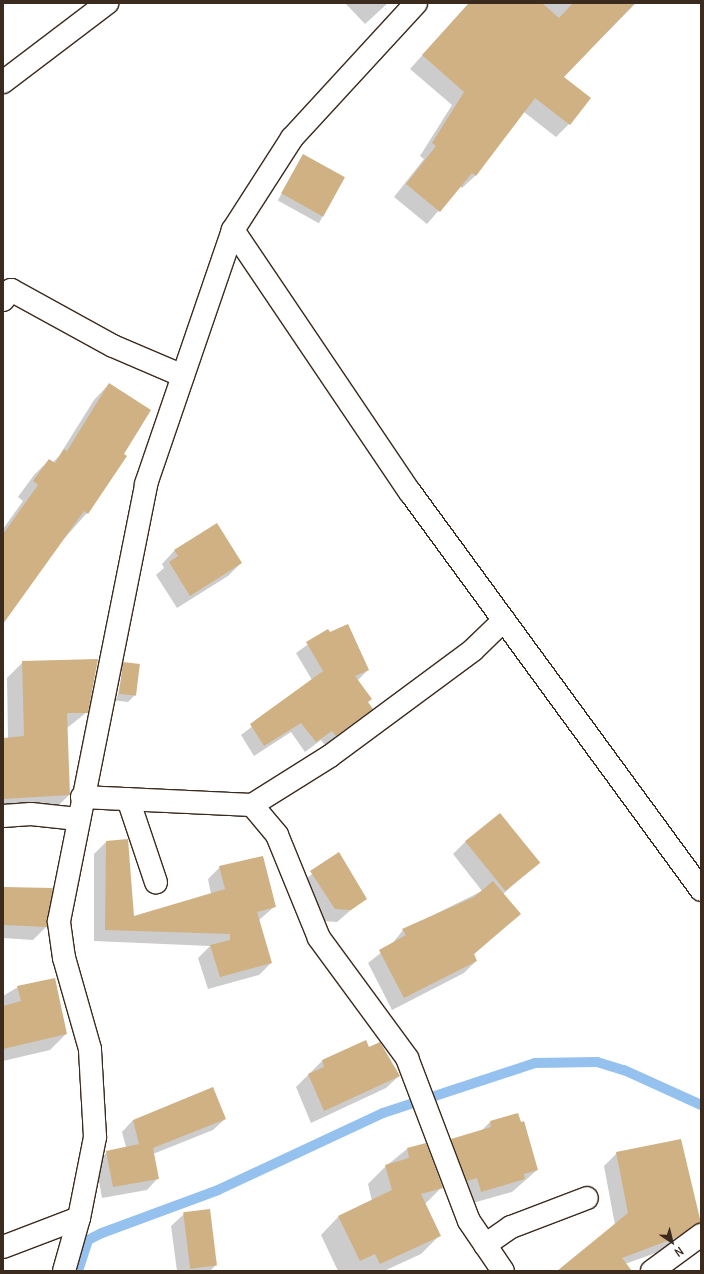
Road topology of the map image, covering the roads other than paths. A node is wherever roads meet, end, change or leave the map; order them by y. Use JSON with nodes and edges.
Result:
{"nodes":[{"id":1,"x":107,"y":3,"type":"edge"},
{"id":2,"x":416,"y":3,"type":"edge"},
{"id":3,"x":3,"y":82,"type":"edge"},
{"id":4,"x":233,"y":230,"type":"junction"},
{"id":5,"x":3,"y":300,"type":"edge"},
{"id":6,"x":183,"y":376,"type":"junction"},
{"id":7,"x":504,"y":620,"type":"junction"},
{"id":8,"x":82,"y":797,"type":"junction"},
{"id":9,"x":128,"y":799,"type":"junction"},
{"id":10,"x":252,"y":805,"type":"junction"},
{"id":11,"x":3,"y":816,"type":"edge"},
{"id":12,"x":78,"y":819,"type":"junction"},
{"id":13,"x":156,"y":882,"type":"dead end"},
{"id":14,"x":701,"y":890,"type":"edge"},
{"id":15,"x":587,"y":1198,"type":"dead end"},
{"id":16,"x":79,"y":1218,"type":"junction"},
{"id":17,"x":701,"y":1235,"type":"edge"},
{"id":18,"x":485,"y":1245,"type":"junction"},
{"id":19,"x":3,"y":1247,"type":"edge"},
{"id":20,"x":64,"y":1271,"type":"edge"},
{"id":21,"x":503,"y":1271,"type":"edge"},
{"id":22,"x":652,"y":1271,"type":"edge"}],
"edges":[{"from":1,"to":3,"type":"street"},
{"from":2,"to":4,"type":"street"},
{"from":4,"to":6,"type":"street"},
{"from":4,"to":7,"type":"street"},
{"from":5,"to":6,"type":"street"},
{"from":6,"to":8,"type":"street"},
{"from":7,"to":10,"type":"street"},
{"from":7,"to":14,"type":"street"},
{"from":8,"to":9,"type":"street"},
{"from":8,"to":12,"type":"street"},
{"from":9,"to":10,"type":"street"},
{"from":9,"to":13,"type":"street"},
{"from":10,"to":18,"type":"street"},
{"from":11,"to":12,"type":"street"},
{"from":12,"to":16,"type":"street"},
{"from":15,"to":18,"type":"street"},
{"from":16,"to":19,"type":"street"},
{"from":16,"to":20,"type":"street"},
{"from":17,"to":22,"type":"street"},
{"from":18,"to":21,"type":"street"}]}
